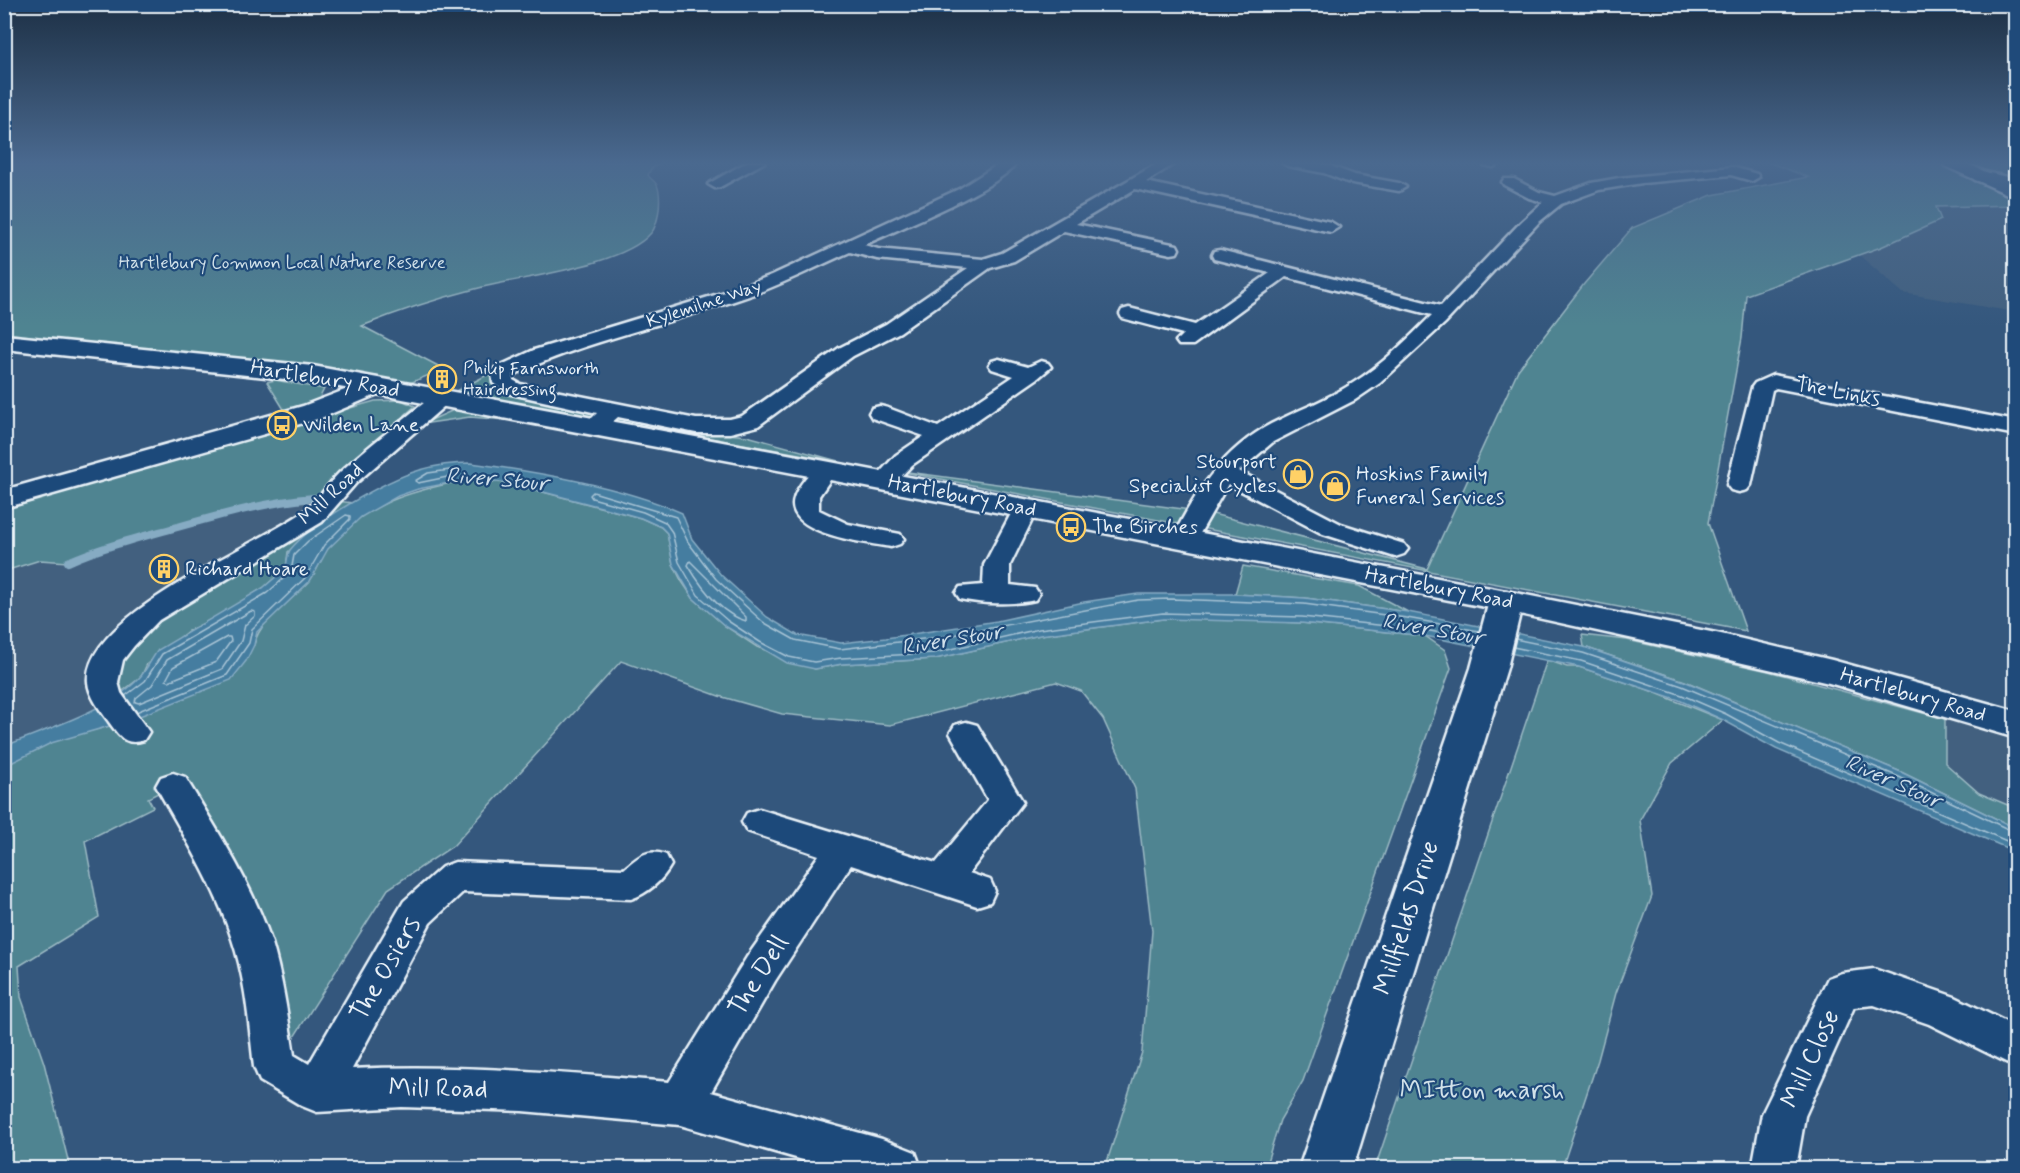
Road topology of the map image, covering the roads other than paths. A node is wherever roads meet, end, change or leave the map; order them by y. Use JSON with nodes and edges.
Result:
{"nodes":[{"id":1,"x":911,"y":217,"type":"edge"},
{"id":2,"x":1075,"y":217,"type":"edge"},
{"id":3,"x":1284,"y":217,"type":"edge"},
{"id":4,"x":1536,"y":217,"type":"edge"},
{"id":5,"x":1060,"y":225,"type":"junction"},
{"id":6,"x":1331,"y":227,"type":"dead end"},
{"id":7,"x":848,"y":246,"type":"junction"},
{"id":8,"x":1171,"y":249,"type":"dead end"},
{"id":9,"x":1220,"y":255,"type":"dead end"},
{"id":10,"x":984,"y":264,"type":"junction"},
{"id":11,"x":1285,"y":270,"type":"junction"},
{"id":12,"x":1444,"y":312,"type":"junction"},
{"id":13,"x":1129,"y":314,"type":"dead end"},
{"id":14,"x":4,"y":342,"type":"edge"},
{"id":15,"x":999,"y":365,"type":"dead end"},
{"id":16,"x":376,"y":386,"type":"junction"},
{"id":17,"x":442,"y":398,"type":"junction"},
{"id":18,"x":880,"y":412,"type":"dead end"},
{"id":19,"x":604,"y":418,"type":"junction"},
{"id":20,"x":2016,"y":428,"type":"edge"},
{"id":21,"x":941,"y":435,"type":"junction"},
{"id":22,"x":825,"y":470,"type":"junction"},
{"id":23,"x":1224,"y":473,"type":"junction"},
{"id":24,"x":884,"y":481,"type":"junction"},
{"id":25,"x":1739,"y":486,"type":"dead end"},
{"id":26,"x":4,"y":499,"type":"edge"},
{"id":27,"x":1026,"y":508,"type":"junction"},
{"id":28,"x":1185,"y":539,"type":"junction"},
{"id":29,"x":890,"y":540,"type":"dead end"},
{"id":30,"x":1395,"y":549,"type":"dead end"},
{"id":31,"x":1025,"y":594,"type":"dead end"},
{"id":32,"x":1504,"y":609,"type":"junction"},
{"id":33,"x":2016,"y":724,"type":"edge"},
{"id":34,"x":133,"y":732,"type":"dead end"},
{"id":35,"x":966,"y":733,"type":"dead end"},
{"id":36,"x":173,"y":786,"type":"dead end"},
{"id":37,"x":759,"y":822,"type":"dead end"},
{"id":38,"x":842,"y":850,"type":"junction"},
{"id":39,"x":653,"y":865,"type":"dead end"},
{"id":40,"x":942,"y":880,"type":"junction"},
{"id":41,"x":977,"y":891,"type":"dead end"},
{"id":42,"x":2016,"y":1048,"type":"edge"},
{"id":43,"x":317,"y":1091,"type":"junction"},
{"id":44,"x":681,"y":1104,"type":"junction"},
{"id":45,"x":899,"y":1168,"type":"edge"},
{"id":46,"x":1326,"y":1168,"type":"edge"},
{"id":47,"x":1774,"y":1168,"type":"edge"}],
"edges":[{"from":1,"to":7,"type":"street","name":"Kylemilne Way"},
{"from":2,"to":5,"type":"street"},
{"from":3,"to":6,"type":"street"},
{"from":4,"to":12,"type":"street"},
{"from":5,"to":8,"type":"street"},
{"from":5,"to":10,"type":"street"},
{"from":7,"to":10,"type":"street"},
{"from":7,"to":19,"type":"street","name":"Kylemilne Way"},
{"from":9,"to":11,"type":"street"},
{"from":10,"to":19,"type":"street"},
{"from":11,"to":12,"type":"street"},
{"from":11,"to":13,"type":"street"},
{"from":12,"to":23,"type":"street"},
{"from":14,"to":16,"type":"main road","name":"Hartlebury Road"},
{"from":15,"to":21,"type":"street"},
{"from":16,"to":17,"type":"main road","name":"Hartlebury Road"},
{"from":16,"to":26,"type":"main road"},
{"from":17,"to":19,"type":"main road","name":"Hartlebury Road"},
{"from":17,"to":34,"type":"street","name":"Mill Road"},
{"from":18,"to":21,"type":"street"},
{"from":19,"to":22,"type":"main road","name":"Hartlebury Road"},
{"from":20,"to":25,"type":"street","name":"The Links"},
{"from":21,"to":24,"type":"street"},
{"from":22,"to":24,"type":"main road","name":"Hartlebury Road"},
{"from":22,"to":29,"type":"street"},
{"from":23,"to":28,"type":"street"},
{"from":23,"to":30,"type":"street"},
{"from":24,"to":27,"type":"main road","name":"Hartlebury Road"},
{"from":27,"to":28,"type":"main road","name":"Hartlebury Road"},
{"from":27,"to":31,"type":"street"},
{"from":28,"to":32,"type":"main road","name":"Hartlebury Road"},
{"from":32,"to":33,"type":"main road","name":"Hartlebury Road"},
{"from":32,"to":46,"type":"main road","name":"Millfields Drive"},
{"from":35,"to":40,"type":"street"},
{"from":36,"to":43,"type":"street"},
{"from":37,"to":38,"type":"street"},
{"from":38,"to":40,"type":"street"},
{"from":38,"to":44,"type":"street","name":"The Dell"},
{"from":39,"to":43,"type":"street","name":"The Osiers"},
{"from":40,"to":41,"type":"street"},
{"from":42,"to":47,"type":"street","name":"Mill Close"},
{"from":43,"to":44,"type":"street","name":"Mill Road"},
{"from":44,"to":45,"type":"street","name":"Mill Road"}]}
